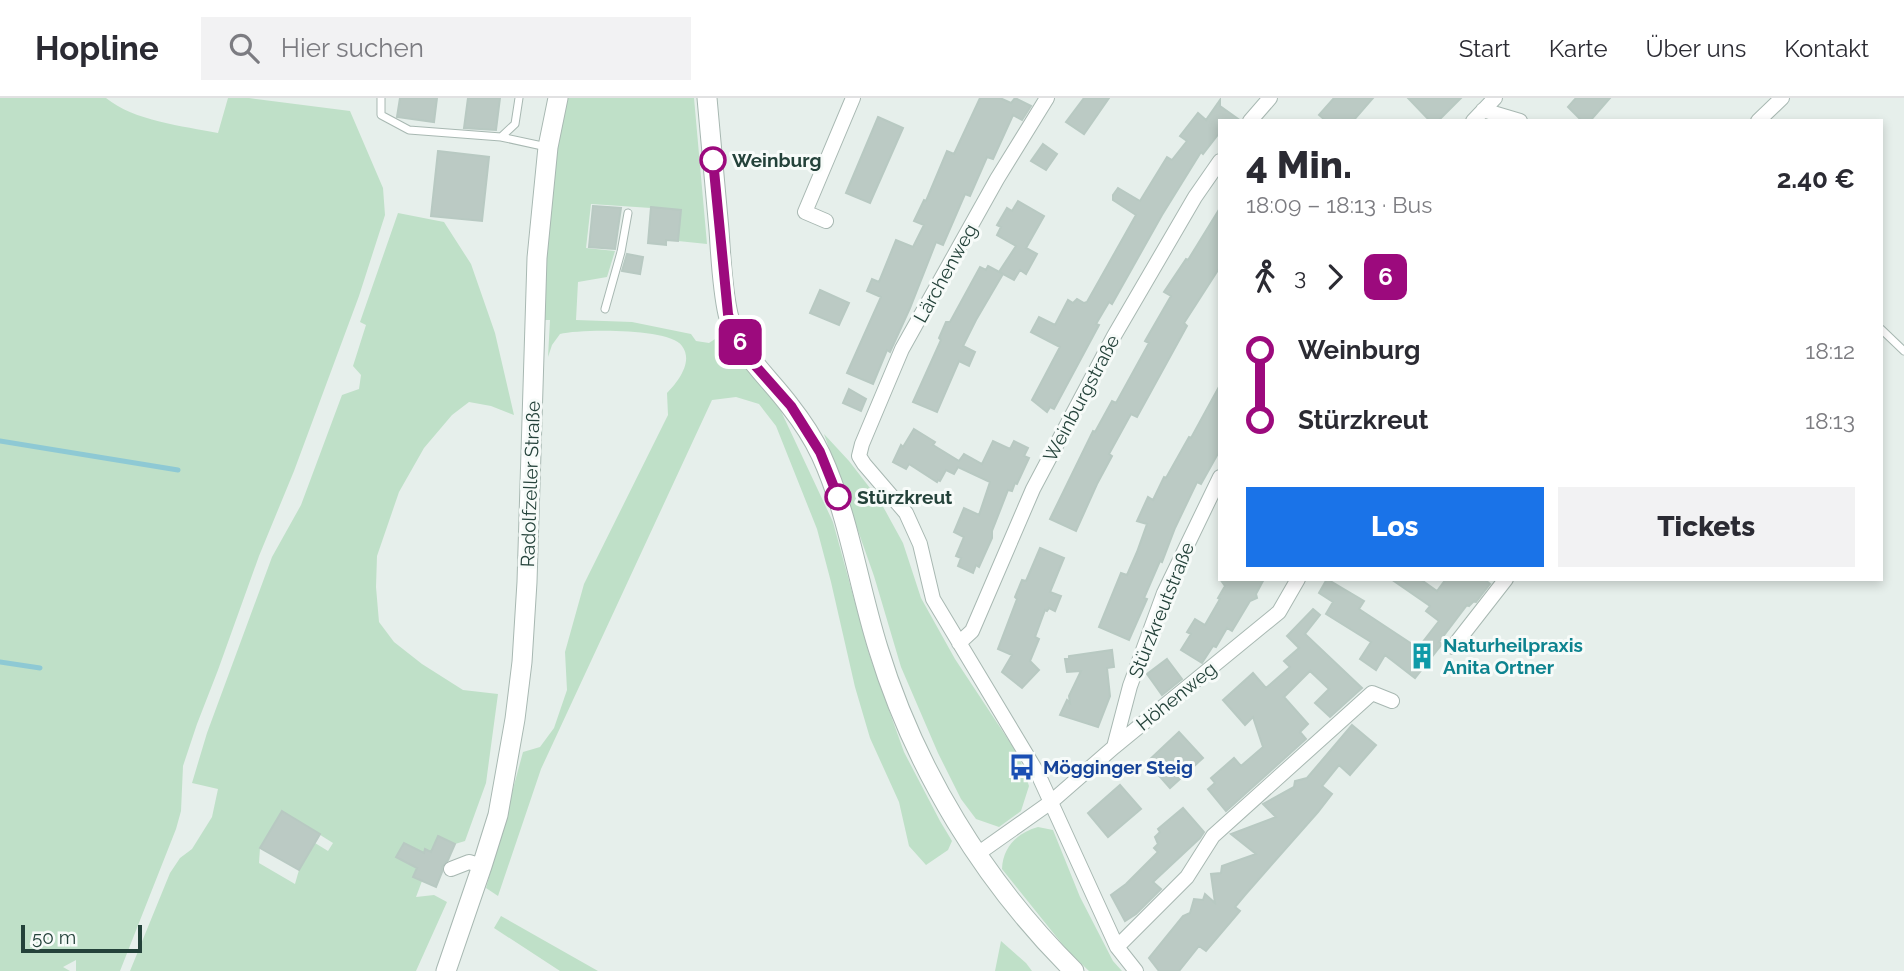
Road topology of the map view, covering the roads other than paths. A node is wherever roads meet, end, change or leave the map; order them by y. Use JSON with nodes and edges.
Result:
{"nodes":[{"id":1,"x":381,"y":98,"type":"edge"},
{"id":2,"x":519,"y":98,"type":"edge"},
{"id":3,"x":558,"y":98,"type":"edge"},
{"id":4,"x":707,"y":98,"type":"edge"},
{"id":5,"x":853,"y":98,"type":"edge"},
{"id":6,"x":1047,"y":98,"type":"edge"},
{"id":7,"x":1270,"y":98,"type":"edge"},
{"id":8,"x":1495,"y":98,"type":"edge"},
{"id":9,"x":1782,"y":98,"type":"edge"},
{"id":10,"x":1478,"y":116,"type":"edge"},
{"id":11,"x":1252,"y":119,"type":"edge"},
{"id":12,"x":1503,"y":119,"type":"edge"},
{"id":13,"x":1760,"y":119,"type":"edge"},
{"id":14,"x":501,"y":137,"type":"junction"},
{"id":15,"x":548,"y":147,"type":"junction"},
{"id":16,"x":1218,"y":164,"type":"edge"},
{"id":17,"x":628,"y":213,"type":"dead end"},
{"id":18,"x":826,"y":221,"type":"dead end"},
{"id":19,"x":605,"y":309,"type":"dead end"},
{"id":20,"x":1883,"y":331,"type":"edge"},
{"id":21,"x":1904,"y":351,"type":"edge"},
{"id":22,"x":1218,"y":481,"type":"edge"},
{"id":23,"x":1297,"y":581,"type":"edge"},
{"id":24,"x":1504,"y":581,"type":"edge"},
{"id":25,"x":959,"y":643,"type":"junction"},
{"id":26,"x":1453,"y":647,"type":"dead end"},
{"id":27,"x":1392,"y":701,"type":"dead end"},
{"id":28,"x":1114,"y":747,"type":"junction"},
{"id":29,"x":1051,"y":802,"type":"junction"},
{"id":30,"x":976,"y":855,"type":"junction"},
{"id":31,"x":482,"y":866,"type":"junction"},
{"id":32,"x":451,"y":869,"type":"dead end"},
{"id":33,"x":1117,"y":947,"type":"junction"},
{"id":34,"x":446,"y":971,"type":"edge"},
{"id":35,"x":1074,"y":971,"type":"edge"},
{"id":36,"x":1136,"y":971,"type":"edge"}],
"edges":[{"from":1,"to":14,"type":"lane"},
{"from":2,"to":14,"type":"lane"},
{"from":3,"to":15,"type":"street","name":"Radolfzeller Straße"},
{"from":4,"to":30,"type":"street"},
{"from":5,"to":18,"type":"street"},
{"from":6,"to":25,"type":"street","name":"Lärchenweg"},
{"from":7,"to":11,"type":"street"},
{"from":8,"to":10,"type":"street"},
{"from":9,"to":13,"type":"street"},
{"from":10,"to":12,"type":"street"},
{"from":14,"to":15,"type":"lane"},
{"from":15,"to":31,"type":"street","name":"Radolfzeller Straße"},
{"from":16,"to":25,"type":"street","name":"Weinburgstraße"},
{"from":17,"to":19,"type":"lane"},
{"from":20,"to":21,"type":"lane"},
{"from":22,"to":28,"type":"street","name":"Stürzkreutstraße"},
{"from":23,"to":28,"type":"street","name":"Höhenweg"},
{"from":24,"to":26,"type":"street"},
{"from":25,"to":29,"type":"street"},
{"from":27,"to":33,"type":"street"},
{"from":28,"to":29,"type":"street","name":"Höhenweg"},
{"from":29,"to":30,"type":"street","name":"Höhenweg"},
{"from":29,"to":33,"type":"street"},
{"from":30,"to":35,"type":"street"},
{"from":31,"to":32,"type":"street"},
{"from":31,"to":34,"type":"street","name":"Radolfzeller Straße"},
{"from":33,"to":36,"type":"street"}]}
